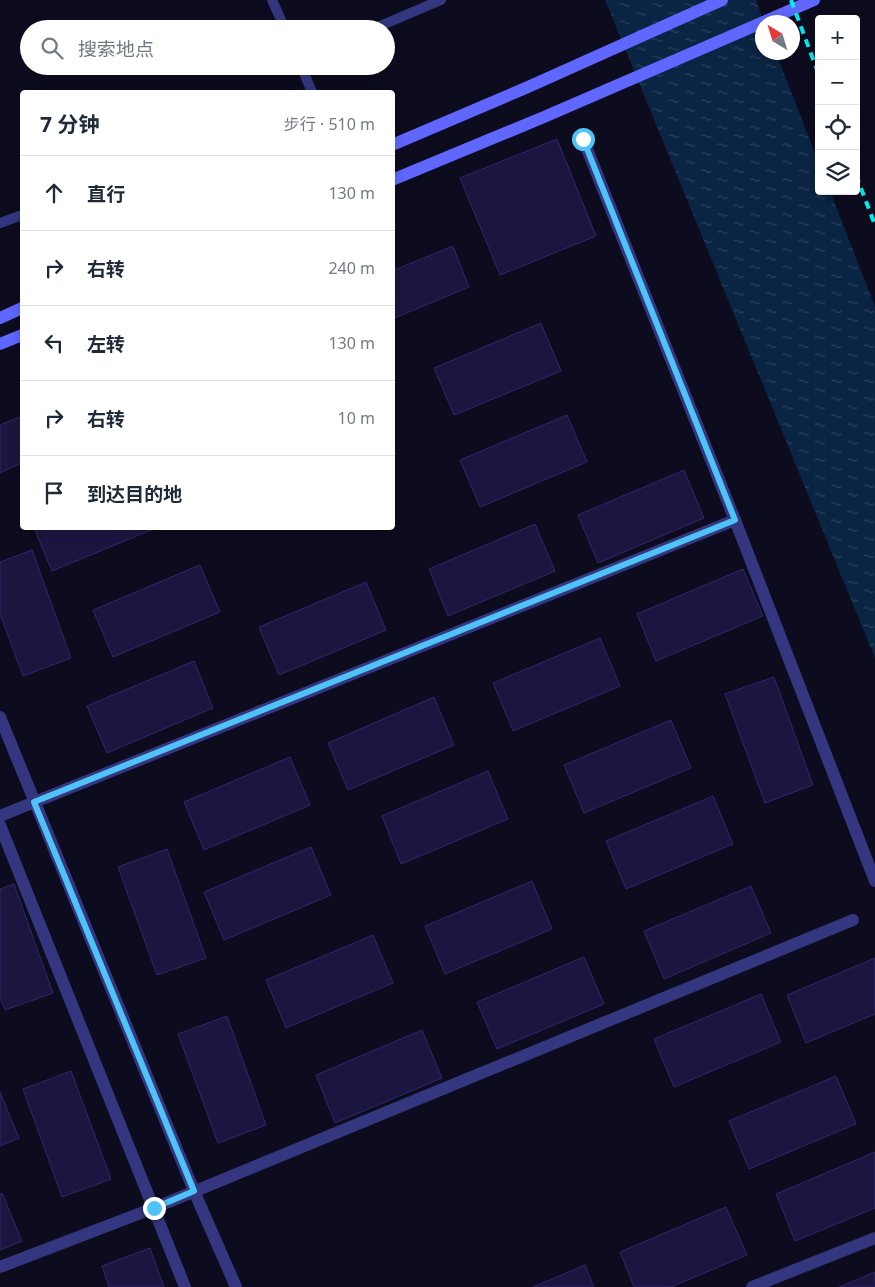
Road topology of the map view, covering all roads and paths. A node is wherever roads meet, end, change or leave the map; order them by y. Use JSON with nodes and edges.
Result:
{"nodes":[{"id":1,"x":272,"y":0,"type":"edge"},
{"id":2,"x":441,"y":0,"type":"edge"},
{"id":3,"x":722,"y":0,"type":"edge"},
{"id":4,"x":813,"y":0,"type":"edge"},
{"id":5,"x":281,"y":20,"type":"edge"},
{"id":6,"x":394,"y":20,"type":"edge"},
{"id":7,"x":305,"y":75,"type":"edge"},
{"id":8,"x":311,"y":90,"type":"edge"},
{"id":9,"x":583,"y":139,"type":"dead end"},
{"id":10,"x":395,"y":144,"type":"edge"},
{"id":11,"x":395,"y":179,"type":"edge"},
{"id":12,"x":20,"y":215,"type":"edge"},
{"id":13,"x":0,"y":223,"type":"edge"},
{"id":14,"x":20,"y":309,"type":"edge"},
{"id":15,"x":0,"y":318,"type":"edge"},
{"id":16,"x":20,"y":336,"type":"edge"},
{"id":17,"x":0,"y":344,"type":"edge"},
{"id":18,"x":735,"y":520,"type":"junction"},
{"id":19,"x":0,"y":717,"type":"edge"},
{"id":20,"x":34,"y":802,"type":"junction"},
{"id":21,"x":0,"y":816,"type":"edge"},
{"id":22,"x":0,"y":825,"type":"edge"},
{"id":23,"x":875,"y":881,"type":"edge"},
{"id":24,"x":853,"y":920,"type":"dead end"},
{"id":25,"x":194,"y":1191,"type":"junction"},
{"id":26,"x":154,"y":1208,"type":"junction"},
{"id":27,"x":875,"y":1238,"type":"edge"},
{"id":28,"x":0,"y":1267,"type":"edge"},
{"id":29,"x":185,"y":1287,"type":"edge"},
{"id":30,"x":236,"y":1287,"type":"edge"},
{"id":31,"x":752,"y":1287,"type":"edge"}],
"edges":[{"from":1,"to":5,"type":"lane"},
{"from":2,"to":6,"type":"lane"},
{"from":3,"to":10,"type":"main road"},
{"from":4,"to":11,"type":"main road"},
{"from":7,"to":8,"type":"lane"},
{"from":9,"to":18,"type":"street"},
{"from":12,"to":13,"type":"lane"},
{"from":14,"to":15,"type":"main road"},
{"from":16,"to":17,"type":"main road"},
{"from":18,"to":20,"type":"street"},
{"from":18,"to":23,"type":"street"},
{"from":19,"to":20,"type":"street"},
{"from":20,"to":21,"type":"street"},
{"from":20,"to":25,"type":"street"},
{"from":22,"to":26,"type":"street"},
{"from":24,"to":25,"type":"street"},
{"from":25,"to":26,"type":"street"},
{"from":25,"to":30,"type":"street"},
{"from":26,"to":28,"type":"street"},
{"from":26,"to":29,"type":"street"},
{"from":27,"to":31,"type":"street"}]}
